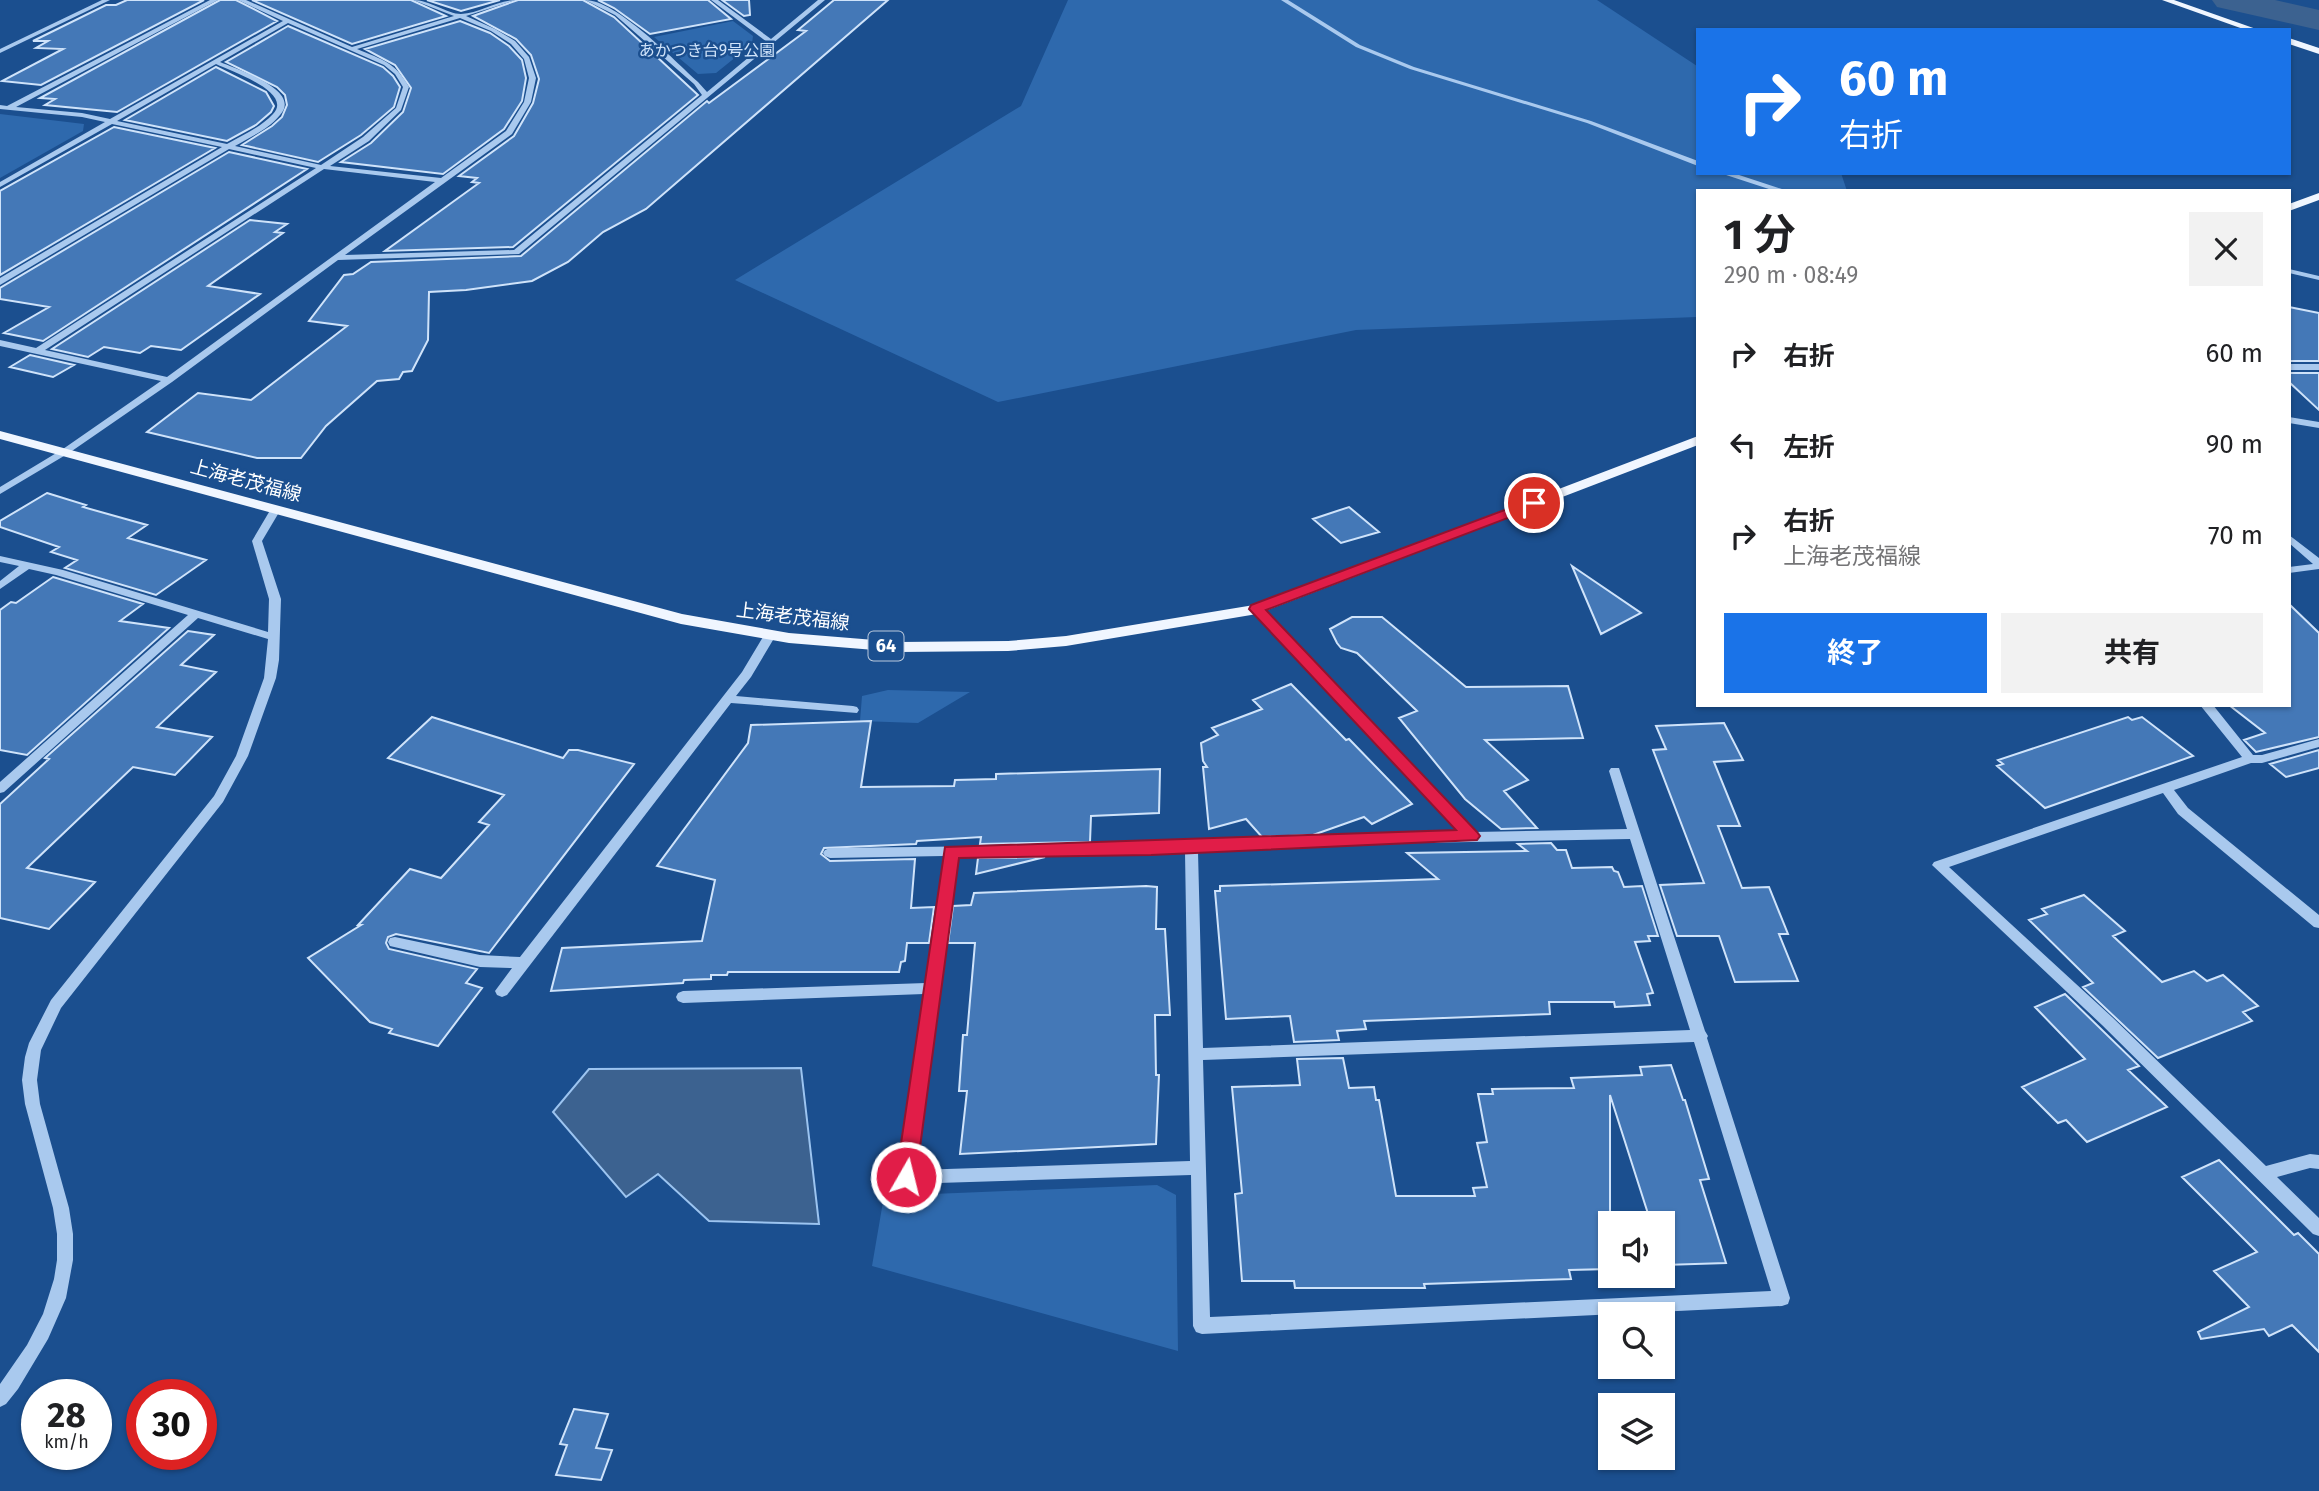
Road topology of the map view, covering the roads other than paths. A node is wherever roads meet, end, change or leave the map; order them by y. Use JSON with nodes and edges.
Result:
{"nodes":[{"id":1,"x":107,"y":0,"type":"edge"},
{"id":2,"x":215,"y":0,"type":"edge"},
{"id":3,"x":241,"y":0,"type":"edge"},
{"id":4,"x":416,"y":0,"type":"edge"},
{"id":5,"x":513,"y":0,"type":"edge"},
{"id":6,"x":588,"y":0,"type":"edge"},
{"id":7,"x":714,"y":0,"type":"edge"},
{"id":8,"x":822,"y":0,"type":"edge"},
{"id":9,"x":1284,"y":0,"type":"edge"},
{"id":10,"x":2166,"y":0,"type":"edge"},
{"id":11,"x":458,"y":16,"type":"junction"},
{"id":12,"x":288,"y":20,"type":"junction"},
{"id":13,"x":2249,"y":28,"type":"edge"},
{"id":14,"x":771,"y":42,"type":"junction"},
{"id":15,"x":2291,"y":42,"type":"edge"},
{"id":16,"x":354,"y":48,"type":"junction"},
{"id":17,"x":0,"y":51,"type":"edge"},
{"id":18,"x":2319,"y":51,"type":"edge"},
{"id":19,"x":216,"y":62,"type":"junction"},
{"id":20,"x":706,"y":95,"type":"junction"},
{"id":21,"x":0,"y":107,"type":"edge"},
{"id":22,"x":10,"y":107,"type":"junction"},
{"id":23,"x":112,"y":121,"type":"junction"},
{"id":24,"x":228,"y":147,"type":"junction"},
{"id":25,"x":1696,"y":163,"type":"edge"},
{"id":26,"x":322,"y":167,"type":"junction"},
{"id":27,"x":1731,"y":175,"type":"edge"},
{"id":28,"x":444,"y":181,"type":"junction"},
{"id":29,"x":0,"y":185,"type":"edge"},
{"id":30,"x":1776,"y":189,"type":"edge"},
{"id":31,"x":2319,"y":196,"type":"edge"},
{"id":32,"x":2291,"y":207,"type":"edge"},
{"id":33,"x":338,"y":258,"type":"junction"},
{"id":34,"x":2291,"y":271,"type":"edge"},
{"id":35,"x":2319,"y":278,"type":"edge"},
{"id":36,"x":0,"y":282,"type":"edge"},
{"id":37,"x":0,"y":343,"type":"edge"},
{"id":38,"x":38,"y":351,"type":"junction"},
{"id":39,"x":2291,"y":367,"type":"edge"},
{"id":40,"x":2319,"y":367,"type":"edge"},
{"id":41,"x":169,"y":380,"type":"junction"},
{"id":42,"x":2291,"y":420,"type":"edge"},
{"id":43,"x":2319,"y":425,"type":"edge"},
{"id":44,"x":0,"y":435,"type":"edge"},
{"id":45,"x":1696,"y":441,"type":"edge"},
{"id":46,"x":65,"y":451,"type":"junction"},
{"id":47,"x":0,"y":491,"type":"edge"},
{"id":48,"x":276,"y":509,"type":"junction"},
{"id":49,"x":2291,"y":540,"type":"edge"},
{"id":50,"x":0,"y":559,"type":"edge"},
{"id":51,"x":2319,"y":564,"type":"edge"},
{"id":52,"x":27,"y":565,"type":"junction"},
{"id":53,"x":2291,"y":570,"type":"edge"},
{"id":54,"x":0,"y":586,"type":"edge"},
{"id":55,"x":1256,"y":609,"type":"junction"},
{"id":56,"x":196,"y":614,"type":"junction"},
{"id":57,"x":770,"y":635,"type":"junction"},
{"id":58,"x":274,"y":637,"type":"junction"},
{"id":59,"x":728,"y":699,"type":"junction"},
{"id":60,"x":2208,"y":707,"type":"edge"},
{"id":61,"x":853,"y":710,"type":"dead end"},
{"id":62,"x":2319,"y":743,"type":"edge"},
{"id":63,"x":2250,"y":759,"type":"junction"},
{"id":64,"x":1615,"y":771,"type":"dead end"},
{"id":65,"x":2166,"y":788,"type":"junction"},
{"id":66,"x":0,"y":789,"type":"edge"},
{"id":67,"x":1635,"y":834,"type":"junction"},
{"id":68,"x":1471,"y":836,"type":"junction"},
{"id":69,"x":1191,"y":847,"type":"junction"},
{"id":70,"x":951,"y":852,"type":"junction"},
{"id":71,"x":830,"y":853,"type":"dead end"},
{"id":72,"x":2319,"y":923,"type":"edge"},
{"id":73,"x":395,"y":942,"type":"dead end"},
{"id":74,"x":524,"y":963,"type":"junction"},
{"id":75,"x":932,"y":988,"type":"junction"},
{"id":76,"x":502,"y":991,"type":"dead end"},
{"id":77,"x":683,"y":997,"type":"dead end"},
{"id":78,"x":1701,"y":1036,"type":"junction"},
{"id":79,"x":1197,"y":1054,"type":"junction"},
{"id":80,"x":2319,"y":1162,"type":"edge"},
{"id":81,"x":1199,"y":1168,"type":"junction"},
{"id":82,"x":2264,"y":1174,"type":"junction"},
{"id":83,"x":2319,"y":1229,"type":"edge"},
{"id":84,"x":0,"y":1398,"type":"edge"}],
"edges":[{"from":1,"to":17,"type":"street"},
{"from":2,"to":22,"type":"street"},
{"from":3,"to":12,"type":"street"},
{"from":4,"to":11,"type":"street"},
{"from":5,"to":11,"type":"street"},
{"from":6,"to":20,"type":"street"},
{"from":7,"to":14,"type":"street"},
{"from":8,"to":14,"type":"street"},
{"from":9,"to":25,"type":"street"},
{"from":10,"to":13,"type":"main road"},
{"from":11,"to":16,"type":"street"},
{"from":11,"to":28,"type":"street"},
{"from":12,"to":16,"type":"street"},
{"from":12,"to":19,"type":"street"},
{"from":14,"to":20,"type":"street"},
{"from":15,"to":18,"type":"main road"},
{"from":16,"to":26,"type":"street"},
{"from":19,"to":23,"type":"street"},
{"from":19,"to":24,"type":"street"},
{"from":20,"to":33,"type":"street"},
{"from":21,"to":22,"type":"street"},
{"from":22,"to":23,"type":"street"},
{"from":23,"to":24,"type":"street"},
{"from":23,"to":29,"type":"street"},
{"from":24,"to":26,"type":"street"},
{"from":24,"to":36,"type":"street"},
{"from":26,"to":28,"type":"street"},
{"from":26,"to":38,"type":"street"},
{"from":27,"to":30,"type":"street"},
{"from":28,"to":33,"type":"street"},
{"from":31,"to":32,"type":"main road"},
{"from":33,"to":41,"type":"street"},
{"from":34,"to":35,"type":"street"},
{"from":37,"to":38,"type":"street"},
{"from":38,"to":41,"type":"street"},
{"from":39,"to":40,"type":"street"},
{"from":41,"to":46,"type":"street"},
{"from":42,"to":43,"type":"street"},
{"from":44,"to":46,"type":"main road","name":"上海老茂福線","number":"64"},
{"from":45,"to":55,"type":"main road","name":"上海老茂福線","number":"64"},
{"from":46,"to":47,"type":"street"},
{"from":46,"to":48,"type":"main road","name":"上海老茂福線","number":"64"},
{"from":48,"to":57,"type":"main road","name":"上海老茂福線","number":"64"},
{"from":48,"to":58,"type":"street"},
{"from":49,"to":51,"type":"street"},
{"from":50,"to":52,"type":"street"},
{"from":51,"to":53,"type":"street"},
{"from":52,"to":54,"type":"street"},
{"from":52,"to":56,"type":"street"},
{"from":55,"to":57,"type":"main road","name":"上海老茂福線","number":"64"},
{"from":55,"to":68,"type":"street"},
{"from":56,"to":58,"type":"street"},
{"from":56,"to":66,"type":"street"},
{"from":57,"to":59,"type":"street"},
{"from":58,"to":84,"type":"street"},
{"from":59,"to":61,"type":"street"},
{"from":59,"to":74,"type":"street"},
{"from":60,"to":63,"type":"street"},
{"from":62,"to":63,"type":"street"},
{"from":63,"to":65,"type":"street"},
{"from":64,"to":67,"type":"street"},
{"from":65,"to":72,"type":"street"},
{"from":65,"to":82,"type":"street"},
{"from":67,"to":68,"type":"street"},
{"from":67,"to":78,"type":"street"},
{"from":68,"to":69,"type":"street"},
{"from":69,"to":70,"type":"street"},
{"from":69,"to":79,"type":"street"},
{"from":70,"to":71,"type":"street"},
{"from":70,"to":75,"type":"street"},
{"from":73,"to":74,"type":"street"},
{"from":74,"to":76,"type":"street"},
{"from":75,"to":77,"type":"street"},
{"from":75,"to":81,"type":"street"},
{"from":78,"to":79,"type":"street"},
{"from":78,"to":81,"type":"street"},
{"from":79,"to":81,"type":"street"},
{"from":80,"to":82,"type":"street"},
{"from":82,"to":83,"type":"street"}]}
